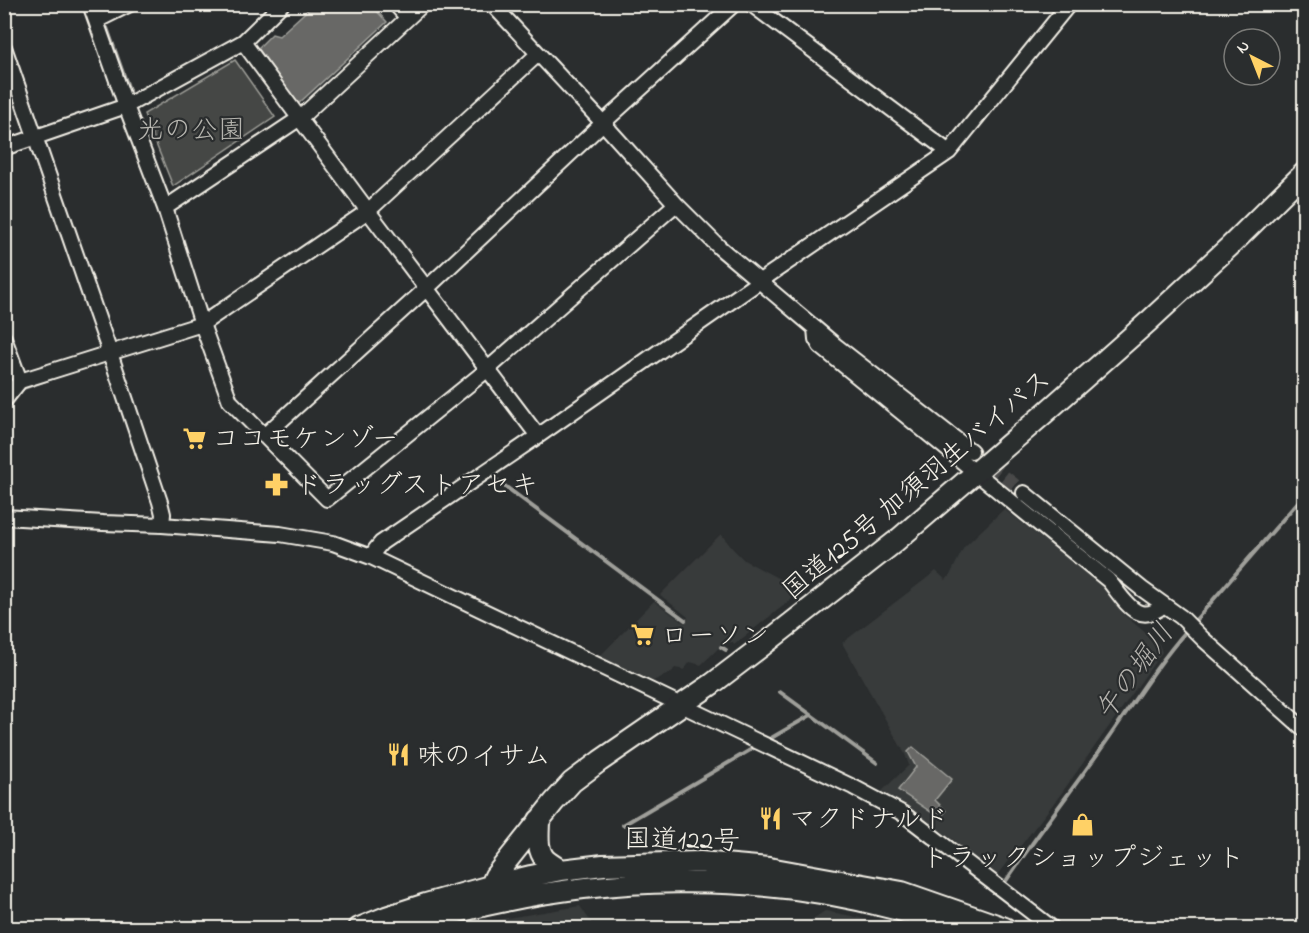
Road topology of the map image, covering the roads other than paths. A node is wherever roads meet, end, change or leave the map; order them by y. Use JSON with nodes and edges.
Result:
{"nodes":[{"id":1,"x":90,"y":4,"type":"edge"},
{"id":2,"x":130,"y":4,"type":"edge"},
{"id":3,"x":282,"y":4,"type":"edge"},
{"id":4,"x":395,"y":4,"type":"edge"},
{"id":5,"x":423,"y":4,"type":"edge"},
{"id":6,"x":492,"y":4,"type":"edge"},
{"id":7,"x":734,"y":4,"type":"edge"},
{"id":8,"x":750,"y":4,"type":"edge"},
{"id":9,"x":1069,"y":4,"type":"edge"},
{"id":10,"x":408,"y":18,"type":"junction"},
{"id":11,"x":96,"y":21,"type":"junction"},
{"id":12,"x":243,"y":42,"type":"junction"},
{"id":13,"x":4,"y":47,"type":"edge"},
{"id":14,"x":538,"y":54,"type":"junction"},
{"id":15,"x":126,"y":106,"type":"junction"},
{"id":16,"x":300,"y":118,"type":"junction"},
{"id":17,"x":603,"y":123,"type":"junction"},
{"id":18,"x":36,"y":138,"type":"junction"},
{"id":19,"x":4,"y":148,"type":"edge"},
{"id":20,"x":950,"y":152,"type":"junction"},
{"id":21,"x":1305,"y":173,"type":"edge"},
{"id":22,"x":676,"y":204,"type":"junction"},
{"id":23,"x":165,"y":208,"type":"junction"},
{"id":24,"x":368,"y":211,"type":"junction"},
{"id":25,"x":760,"y":281,"type":"junction"},
{"id":26,"x":427,"y":288,"type":"junction"},
{"id":27,"x":202,"y":324,"type":"junction"},
{"id":28,"x":815,"y":328,"type":"junction"},
{"id":29,"x":4,"y":338,"type":"edge"},
{"id":30,"x":110,"y":353,"type":"junction"},
{"id":31,"x":488,"y":369,"type":"junction"},
{"id":32,"x":20,"y":381,"type":"junction"},
{"id":33,"x":4,"y":401,"type":"edge"},
{"id":34,"x":264,"y":436,"type":"junction"},
{"id":35,"x":538,"y":436,"type":"junction"},
{"id":36,"x":970,"y":451,"type":"tunnel mouth"},
{"id":37,"x":976,"y":473,"type":"junction"},
{"id":38,"x":1024,"y":494,"type":"tunnel mouth"},
{"id":39,"x":4,"y":517,"type":"edge"},
{"id":40,"x":162,"y":525,"type":"junction"},
{"id":41,"x":371,"y":557,"type":"junction"},
{"id":42,"x":1164,"y":605,"type":"junction"},
{"id":43,"x":681,"y":705,"type":"junction"},
{"id":44,"x":1305,"y":729,"type":"edge"},
{"id":45,"x":539,"y":820,"type":"junction"},
{"id":46,"x":561,"y":870,"type":"junction"},
{"id":47,"x":489,"y":895,"type":"junction"},
{"id":48,"x":359,"y":928,"type":"edge"},
{"id":49,"x":401,"y":928,"type":"edge"},
{"id":50,"x":952,"y":928,"type":"edge"},
{"id":51,"x":1005,"y":928,"type":"edge"},
{"id":52,"x":1052,"y":928,"type":"edge"}],
"edges":[{"from":1,"to":11,"type":"street"},
{"from":2,"to":11,"type":"street"},
{"from":3,"to":12,"type":"street"},
{"from":4,"to":10,"type":"street"},
{"from":5,"to":10,"type":"street"},
{"from":6,"to":14,"type":"street"},
{"from":7,"to":17,"type":"street"},
{"from":8,"to":20,"type":"street"},
{"from":9,"to":20,"type":"street"},
{"from":10,"to":16,"type":"street"},
{"from":11,"to":15,"type":"street"},
{"from":12,"to":15,"type":"street"},
{"from":12,"to":16,"type":"street"},
{"from":13,"to":18,"type":"street"},
{"from":14,"to":17,"type":"street"},
{"from":14,"to":24,"type":"street"},
{"from":15,"to":18,"type":"street"},
{"from":15,"to":23,"type":"street"},
{"from":16,"to":23,"type":"street"},
{"from":16,"to":24,"type":"street"},
{"from":17,"to":22,"type":"street"},
{"from":17,"to":26,"type":"street"},
{"from":18,"to":19,"type":"street"},
{"from":18,"to":30,"type":"street"},
{"from":20,"to":25,"type":"street"},
{"from":21,"to":37,"type":"highway","name":"国道125号 加須羽生バイパス"},
{"from":22,"to":25,"type":"street"},
{"from":22,"to":31,"type":"street"},
{"from":23,"to":27,"type":"street"},
{"from":24,"to":26,"type":"street"},
{"from":24,"to":27,"type":"street"},
{"from":25,"to":28,"type":"street"},
{"from":25,"to":35,"type":"street"},
{"from":26,"to":31,"type":"street"},
{"from":26,"to":34,"type":"street"},
{"from":27,"to":30,"type":"street"},
{"from":27,"to":34,"type":"street"},
{"from":28,"to":36,"type":"street"},
{"from":28,"to":37,"type":"street"},
{"from":29,"to":32,"type":"street"},
{"from":30,"to":32,"type":"street"},
{"from":30,"to":40,"type":"street"},
{"from":31,"to":34,"type":"street"},
{"from":31,"to":35,"type":"street"},
{"from":32,"to":33,"type":"street"},
{"from":35,"to":41,"type":"street"},
{"from":37,"to":42,"type":"street"},
{"from":37,"to":43,"type":"highway","name":"国道125号 加須羽生バイパス"},
{"from":38,"to":42,"type":"street"},
{"from":39,"to":40,"type":"street"},
{"from":40,"to":41,"type":"street"},
{"from":41,"to":43,"type":"street"},
{"from":42,"to":44,"type":"street"},
{"from":43,"to":45,"type":"highway","name":"国道125号 加須羽生バイパス"},
{"from":43,"to":52,"type":"street"},
{"from":45,"to":46,"type":"highway"},
{"from":45,"to":47,"type":"highway","name":"国道125号 加須羽生バイパス"},
{"from":46,"to":47,"type":"highway","name":"国道122号"},
{"from":46,"to":51,"type":"highway","name":"国道122号"},
{"from":47,"to":48,"type":"highway","name":"国道122号"},
{"from":47,"to":49,"type":"highway","name":"国道122号"},
{"from":47,"to":50,"type":"highway","name":"国道122号"}]}
